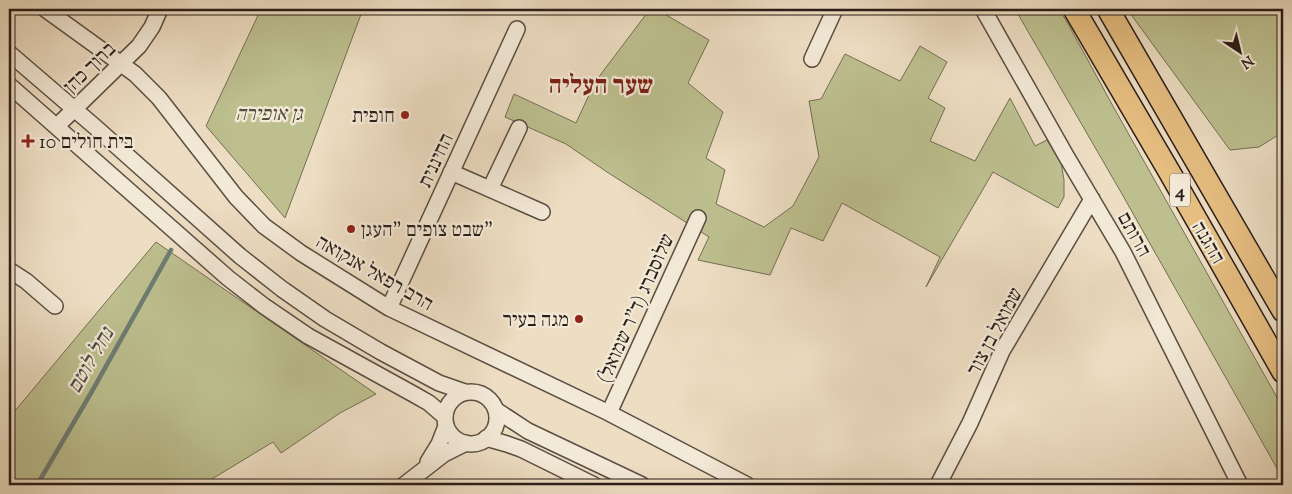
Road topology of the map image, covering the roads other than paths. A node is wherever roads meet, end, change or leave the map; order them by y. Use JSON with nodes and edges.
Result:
{"nodes":[{"id":1,"x":45,"y":9,"type":"edge"},
{"id":2,"x":160,"y":9,"type":"edge"},
{"id":3,"x":835,"y":9,"type":"edge"},
{"id":4,"x":982,"y":9,"type":"edge"},
{"id":5,"x":1074,"y":9,"type":"edge"},
{"id":6,"x":1108,"y":9,"type":"edge"},
{"id":7,"x":517,"y":29,"type":"dead end"},
{"id":8,"x":9,"y":53,"type":"edge"},
{"id":9,"x":812,"y":60,"type":"dead end"},
{"id":10,"x":122,"y":64,"type":"junction"},
{"id":11,"x":9,"y":85,"type":"edge"},
{"id":12,"x":74,"y":109,"type":"junction"},
{"id":13,"x":57,"y":126,"type":"junction"},
{"id":14,"x":519,"y":128,"type":"dead end"},
{"id":15,"x":451,"y":172,"type":"junction"},
{"id":16,"x":490,"y":189,"type":"junction"},
{"id":17,"x":1092,"y":199,"type":"junction"},
{"id":18,"x":542,"y":212,"type":"dead end"},
{"id":19,"x":698,"y":218,"type":"dead end"},
{"id":20,"x":9,"y":270,"type":"edge"},
{"id":21,"x":55,"y":306,"type":"dead end"},
{"id":22,"x":389,"y":308,"type":"junction"},
{"id":23,"x":1283,"y":311,"type":"edge"},
{"id":24,"x":1283,"y":372,"type":"edge"},
{"id":25,"x":465,"y":392,"type":"junction"},
{"id":26,"x":496,"y":410,"type":"junction"},
{"id":27,"x":609,"y":413,"type":"junction"},
{"id":28,"x":445,"y":421,"type":"junction"},
{"id":29,"x":486,"y":438,"type":"junction"},
{"id":30,"x":466,"y":444,"type":"junction"},
{"id":31,"x":421,"y":472,"type":"junction"},
{"id":32,"x":404,"y":485,"type":"edge"},
{"id":33,"x":594,"y":485,"type":"edge"},
{"id":34,"x":642,"y":485,"type":"edge"},
{"id":35,"x":748,"y":485,"type":"edge"},
{"id":36,"x":938,"y":485,"type":"edge"},
{"id":37,"x":1240,"y":485,"type":"edge"}],
"edges":[{"from":1,"to":10,"type":"street","name":"הרב רפאל אנקואה"},
{"from":2,"to":10,"type":"street","name":"ברוך כהן"},
{"from":3,"to":9,"type":"street"},
{"from":4,"to":17,"type":"street","name":"הרותם"},
{"from":5,"to":24,"type":"highway","name":"ההגנה","number":"4"},
{"from":6,"to":23,"type":"highway","name":"ההגנה","number":"4"},
{"from":7,"to":15,"type":"street","name":"החיננית"},
{"from":8,"to":12,"type":"street"},
{"from":10,"to":12,"type":"street","name":"ברוך כהן"},
{"from":10,"to":22,"type":"street","name":"הרב רפאל אנקואה"},
{"from":11,"to":13,"type":"street"},
{"from":12,"to":13,"type":"street","name":"ברוך כהן"},
{"from":12,"to":25,"type":"street"},
{"from":13,"to":28,"type":"street"},
{"from":14,"to":16,"type":"street"},
{"from":15,"to":16,"type":"street"},
{"from":15,"to":22,"type":"street","name":"החיננית"},
{"from":16,"to":18,"type":"street"},
{"from":17,"to":36,"type":"street","name":"שמואל בן צור"},
{"from":17,"to":37,"type":"street","name":"הרותם"},
{"from":19,"to":27,"type":"street","name":"שלוסברג (ד\"ר שמואל)"},
{"from":20,"to":21,"type":"street"},
{"from":22,"to":27,"type":"street","name":"הרב רפאל אנקואה"},
{"from":25,"to":26,"type":"street"},
{"from":25,"to":28,"type":"street"},
{"from":26,"to":29,"type":"street"},
{"from":26,"to":34,"type":"street"},
{"from":27,"to":35,"type":"street","name":"הרב רפאל אנקואה"},
{"from":28,"to":30,"type":"street"},
{"from":28,"to":31,"type":"street"},
{"from":29,"to":30,"type":"street"},
{"from":29,"to":33,"type":"street"},
{"from":30,"to":31,"type":"street"},
{"from":31,"to":32,"type":"street"}]}
